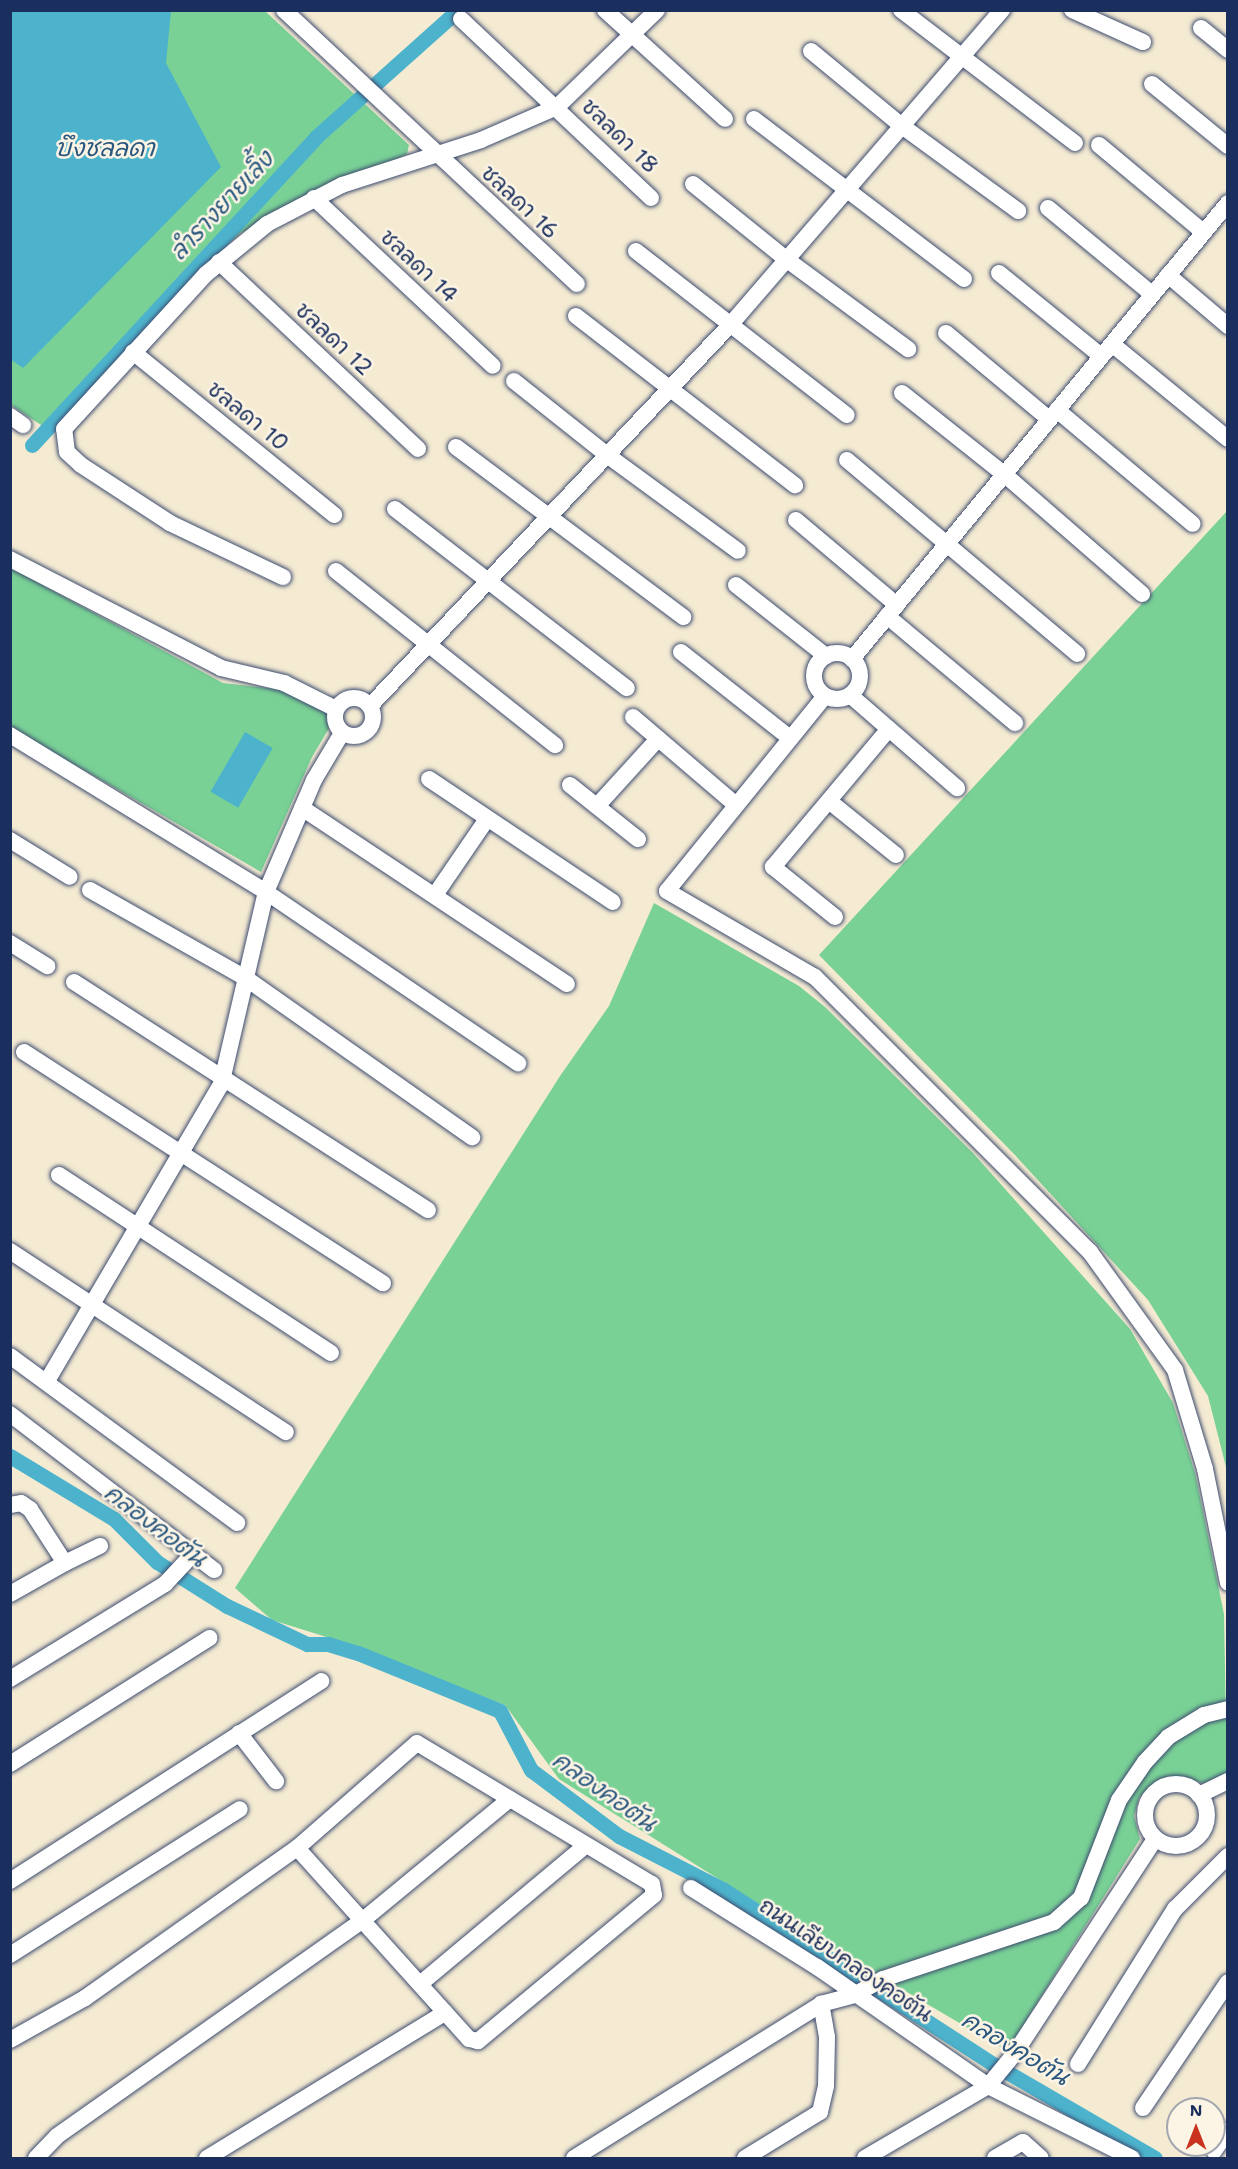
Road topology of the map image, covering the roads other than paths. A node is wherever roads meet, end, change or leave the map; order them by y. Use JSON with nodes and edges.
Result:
{"nodes":[{"id":1,"x":284,"y":10,"type":"edge"},
{"id":2,"x":605,"y":10,"type":"edge"},
{"id":3,"x":657,"y":10,"type":"edge"},
{"id":4,"x":901,"y":10,"type":"edge"},
{"id":5,"x":1002,"y":10,"type":"edge"},
{"id":6,"x":1072,"y":10,"type":"edge"},
{"id":7,"x":461,"y":19,"type":"dead end"},
{"id":8,"x":1201,"y":28,"type":"dead end"},
{"id":9,"x":633,"y":36,"type":"junction"},
{"id":10,"x":1143,"y":42,"type":"dead end"},
{"id":11,"x":1227,"y":50,"type":"edge"},
{"id":12,"x":811,"y":51,"type":"dead end"},
{"id":13,"x":961,"y":57,"type":"junction"},
{"id":14,"x":1152,"y":84,"type":"dead end"},
{"id":15,"x":557,"y":107,"type":"junction"},
{"id":16,"x":754,"y":118,"type":"dead end"},
{"id":17,"x":725,"y":119,"type":"dead end"},
{"id":18,"x":902,"y":126,"type":"junction"},
{"id":19,"x":1075,"y":143,"type":"dead end"},
{"id":20,"x":1099,"y":145,"type":"dead end"},
{"id":21,"x":1227,"y":146,"type":"edge"},
{"id":22,"x":434,"y":153,"type":"junction"},
{"id":23,"x":693,"y":184,"type":"dead end"},
{"id":24,"x":845,"y":190,"type":"junction"},
{"id":25,"x":314,"y":198,"type":"junction"},
{"id":26,"x":651,"y":198,"type":"dead end"},
{"id":27,"x":1048,"y":208,"type":"dead end"},
{"id":28,"x":1225,"y":210,"type":"edge"},
{"id":29,"x":1018,"y":211,"type":"dead end"},
{"id":30,"x":1203,"y":232,"type":"junction"},
{"id":31,"x":636,"y":251,"type":"dead end"},
{"id":32,"x":786,"y":259,"type":"junction"},
{"id":33,"x":219,"y":262,"type":"junction"},
{"id":34,"x":999,"y":273,"type":"dead end"},
{"id":35,"x":1168,"y":275,"type":"junction"},
{"id":36,"x":964,"y":279,"type":"dead end"},
{"id":37,"x":577,"y":284,"type":"dead end"},
{"id":38,"x":1152,"y":294,"type":"junction"},
{"id":39,"x":576,"y":316,"type":"dead end"},
{"id":40,"x":731,"y":324,"type":"junction"},
{"id":41,"x":1227,"y":326,"type":"edge"},
{"id":42,"x":946,"y":333,"type":"dead end"},
{"id":43,"x":908,"y":349,"type":"dead end"},
{"id":44,"x":1106,"y":350,"type":"junction"},
{"id":45,"x":133,"y":352,"type":"junction"},
{"id":46,"x":493,"y":366,"type":"dead end"},
{"id":47,"x":514,"y":381,"type":"dead end"},
{"id":48,"x":668,"y":390,"type":"junction"},
{"id":49,"x":902,"y":393,"type":"dead end"},
{"id":50,"x":847,"y":415,"type":"dead end"},
{"id":51,"x":1053,"y":415,"type":"junction"},
{"id":52,"x":1227,"y":439,"type":"edge"},
{"id":53,"x":456,"y":447,"type":"dead end"},
{"id":54,"x":418,"y":449,"type":"dead end"},
{"id":55,"x":607,"y":455,"type":"junction"},
{"id":56,"x":847,"y":460,"type":"dead end"},
{"id":57,"x":1004,"y":474,"type":"junction"},
{"id":58,"x":795,"y":485,"type":"dead end"},
{"id":59,"x":395,"y":509,"type":"dead end"},
{"id":60,"x":334,"y":515,"type":"dead end"},
{"id":61,"x":548,"y":519,"type":"junction"},
{"id":62,"x":796,"y":520,"type":"dead end"},
{"id":63,"x":1193,"y":524,"type":"dead end"},
{"id":64,"x":947,"y":544,"type":"junction"},
{"id":65,"x":738,"y":551,"type":"dead end"},
{"id":66,"x":10,"y":559,"type":"edge"},
{"id":67,"x":336,"y":572,"type":"dead end"},
{"id":68,"x":283,"y":577,"type":"dead end"},
{"id":69,"x":489,"y":583,"type":"junction"},
{"id":70,"x":736,"y":585,"type":"dead end"},
{"id":71,"x":1142,"y":594,"type":"dead end"},
{"id":72,"x":892,"y":610,"type":"junction"},
{"id":73,"x":683,"y":617,"type":"dead end"},
{"id":74,"x":429,"y":646,"type":"junction"},
{"id":75,"x":681,"y":652,"type":"dead end"},
{"id":76,"x":1077,"y":654,"type":"dead end"},
{"id":77,"x":826,"y":656,"type":"junction"},
{"id":78,"x":852,"y":659,"type":"junction"},
{"id":79,"x":627,"y":688,"type":"dead end"},
{"id":80,"x":850,"y":695,"type":"junction"},
{"id":81,"x":825,"y":696,"type":"junction"},
{"id":82,"x":370,"y":706,"type":"junction"},
{"id":83,"x":336,"y":708,"type":"junction"},
{"id":84,"x":633,"y":717,"type":"dead end"},
{"id":85,"x":1015,"y":723,"type":"dead end"},
{"id":86,"x":889,"y":729,"type":"junction"},
{"id":87,"x":342,"y":733,"type":"junction"},
{"id":88,"x":10,"y":735,"type":"edge"},
{"id":89,"x":790,"y":738,"type":"junction"},
{"id":90,"x":658,"y":739,"type":"junction"},
{"id":91,"x":555,"y":745,"type":"dead end"},
{"id":92,"x":429,"y":779,"type":"dead end"},
{"id":93,"x":570,"y":785,"type":"dead end"},
{"id":94,"x":957,"y":788,"type":"dead end"},
{"id":95,"x":829,"y":801,"type":"junction"},
{"id":96,"x":736,"y":805,"type":"junction"},
{"id":97,"x":597,"y":806,"type":"junction"},
{"id":98,"x":302,"y":808,"type":"junction"},
{"id":99,"x":487,"y":819,"type":"junction"},
{"id":100,"x":638,"y":839,"type":"dead end"},
{"id":101,"x":10,"y":840,"type":"edge"},
{"id":102,"x":896,"y":855,"type":"dead end"},
{"id":103,"x":70,"y":877,"type":"dead end"},
{"id":104,"x":90,"y":890,"type":"dead end"},
{"id":105,"x":266,"y":892,"type":"junction"},
{"id":106,"x":435,"y":895,"type":"junction"},
{"id":107,"x":613,"y":902,"type":"dead end"},
{"id":108,"x":835,"y":917,"type":"dead end"},
{"id":109,"x":10,"y":943,"type":"edge"},
{"id":110,"x":47,"y":966,"type":"dead end"},
{"id":111,"x":244,"y":977,"type":"junction"},
{"id":112,"x":74,"y":982,"type":"dead end"},
{"id":113,"x":567,"y":984,"type":"dead end"},
{"id":114,"x":24,"y":1052,"type":"dead end"},
{"id":115,"x":518,"y":1063,"type":"dead end"},
{"id":116,"x":225,"y":1076,"type":"junction"},
{"id":117,"x":472,"y":1137,"type":"dead end"},
{"id":118,"x":180,"y":1149,"type":"junction"},
{"id":119,"x":59,"y":1175,"type":"dead end"},
{"id":120,"x":428,"y":1210,"type":"dead end"},
{"id":121,"x":137,"y":1227,"type":"junction"},
{"id":122,"x":10,"y":1251,"type":"edge"},
{"id":123,"x":383,"y":1283,"type":"dead end"},
{"id":124,"x":90,"y":1302,"type":"junction"},
{"id":125,"x":331,"y":1353,"type":"dead end"},
{"id":126,"x":10,"y":1356,"type":"edge"},
{"id":127,"x":47,"y":1381,"type":"junction"},
{"id":128,"x":10,"y":1413,"type":"edge"},
{"id":129,"x":286,"y":1432,"type":"dead end"},
{"id":130,"x":10,"y":1505,"type":"edge"},
{"id":131,"x":237,"y":1523,"type":"dead end"},
{"id":132,"x":100,"y":1546,"type":"dead end"},
{"id":133,"x":192,"y":1555,"type":"junction"},
{"id":134,"x":65,"y":1563,"type":"junction"},
{"id":135,"x":214,"y":1570,"type":"dead end"},
{"id":136,"x":1227,"y":1583,"type":"edge"},
{"id":137,"x":10,"y":1594,"type":"edge"},
{"id":138,"x":209,"y":1638,"type":"dead end"},
{"id":139,"x":10,"y":1679,"type":"edge"},
{"id":140,"x":321,"y":1681,"type":"dead end"},
{"id":141,"x":1227,"y":1709,"type":"edge"},
{"id":142,"x":239,"y":1733,"type":"junction"},
{"id":143,"x":10,"y":1764,"type":"edge"},
{"id":144,"x":276,"y":1781,"type":"dead end"},
{"id":145,"x":1227,"y":1781,"type":"edge"},
{"id":146,"x":1199,"y":1794,"type":"junction"},
{"id":147,"x":510,"y":1798,"type":"junction"},
{"id":148,"x":240,"y":1809,"type":"dead end"},
{"id":149,"x":1155,"y":1839,"type":"junction"},
{"id":150,"x":585,"y":1846,"type":"junction"},
{"id":151,"x":297,"y":1848,"type":"junction"},
{"id":152,"x":1227,"y":1856,"type":"edge"},
{"id":153,"x":10,"y":1881,"type":"edge"},
{"id":154,"x":691,"y":1888,"type":"dead end"},
{"id":155,"x":363,"y":1920,"type":"junction"},
{"id":156,"x":10,"y":1955,"type":"edge"},
{"id":157,"x":1227,"y":1982,"type":"edge"},
{"id":158,"x":420,"y":1984,"type":"junction"},
{"id":159,"x":858,"y":1992,"type":"junction"},
{"id":160,"x":821,"y":2004,"type":"junction"},
{"id":161,"x":445,"y":2013,"type":"junction"},
{"id":162,"x":10,"y":2040,"type":"edge"},
{"id":163,"x":1078,"y":2064,"type":"dead end"},
{"id":164,"x":991,"y":2082,"type":"junction"},
{"id":165,"x":1143,"y":2108,"type":"dead end"},
{"id":166,"x":36,"y":2158,"type":"edge"},
{"id":167,"x":207,"y":2158,"type":"edge"},
{"id":168,"x":574,"y":2158,"type":"edge"},
{"id":169,"x":745,"y":2158,"type":"edge"},
{"id":170,"x":865,"y":2158,"type":"edge"},
{"id":171,"x":995,"y":2158,"type":"edge"},
{"id":172,"x":1041,"y":2158,"type":"edge"},
{"id":173,"x":1132,"y":2158,"type":"edge"}],
"edges":[{"from":1,"to":22,"type":"street","name":"ชลลดา 16"},
{"from":2,"to":9,"type":"street"},
{"from":3,"to":9,"type":"street"},
{"from":4,"to":13,"type":"street"},
{"from":5,"to":13,"type":"street"},
{"from":6,"to":10,"type":"street"},
{"from":7,"to":15,"type":"street","name":"ชลลดา 18"},
{"from":8,"to":11,"type":"street"},
{"from":9,"to":15,"type":"street"},
{"from":9,"to":17,"type":"street"},
{"from":12,"to":18,"type":"street"},
{"from":13,"to":18,"type":"street"},
{"from":13,"to":19,"type":"street"},
{"from":14,"to":21,"type":"street"},
{"from":15,"to":22,"type":"street"},
{"from":15,"to":26,"type":"street","name":"ชลลดา 18"},
{"from":16,"to":24,"type":"street"},
{"from":18,"to":24,"type":"street"},
{"from":18,"to":29,"type":"street"},
{"from":20,"to":30,"type":"street"},
{"from":22,"to":25,"type":"street"},
{"from":22,"to":37,"type":"street","name":"ชลลดา 16"},
{"from":23,"to":32,"type":"street"},
{"from":24,"to":32,"type":"street"},
{"from":24,"to":36,"type":"street"},
{"from":25,"to":33,"type":"street"},
{"from":25,"to":46,"type":"street","name":"ชลลดา 14"},
{"from":27,"to":38,"type":"street"},
{"from":28,"to":30,"type":"street"},
{"from":30,"to":35,"type":"street"},
{"from":31,"to":40,"type":"street"},
{"from":32,"to":40,"type":"street"},
{"from":32,"to":43,"type":"street"},
{"from":33,"to":45,"type":"street"},
{"from":33,"to":54,"type":"street","name":"ชลลดา 12"},
{"from":34,"to":44,"type":"street"},
{"from":35,"to":38,"type":"street"},
{"from":35,"to":41,"type":"street"},
{"from":38,"to":44,"type":"street"},
{"from":39,"to":48,"type":"street"},
{"from":40,"to":48,"type":"street"},
{"from":40,"to":50,"type":"street"},
{"from":42,"to":51,"type":"street"},
{"from":44,"to":51,"type":"street"},
{"from":44,"to":52,"type":"street"},
{"from":45,"to":60,"type":"street","name":"ชลลดา 10"},
{"from":45,"to":68,"type":"street"},
{"from":47,"to":55,"type":"street"},
{"from":48,"to":55,"type":"street"},
{"from":48,"to":58,"type":"street"},
{"from":49,"to":57,"type":"street"},
{"from":51,"to":57,"type":"street"},
{"from":51,"to":63,"type":"street"},
{"from":53,"to":61,"type":"street"},
{"from":55,"to":61,"type":"street"},
{"from":55,"to":65,"type":"street"},
{"from":56,"to":64,"type":"street"},
{"from":57,"to":64,"type":"street"},
{"from":57,"to":71,"type":"street"},
{"from":59,"to":69,"type":"street"},
{"from":61,"to":69,"type":"street"},
{"from":61,"to":73,"type":"street"},
{"from":62,"to":72,"type":"street"},
{"from":64,"to":72,"type":"street"},
{"from":64,"to":76,"type":"street"},
{"from":66,"to":83,"type":"street"},
{"from":67,"to":74,"type":"street"},
{"from":69,"to":74,"type":"street"},
{"from":69,"to":79,"type":"street"},
{"from":70,"to":77,"type":"street"},
{"from":72,"to":78,"type":"street"},
{"from":72,"to":85,"type":"street"},
{"from":74,"to":82,"type":"street"},
{"from":74,"to":91,"type":"street"},
{"from":75,"to":89,"type":"street"},
{"from":77,"to":78,"type":"street"},
{"from":77,"to":81,"type":"street"},
{"from":78,"to":80,"type":"street"},
{"from":80,"to":81,"type":"street"},
{"from":80,"to":86,"type":"street"},
{"from":81,"to":89,"type":"street"},
{"from":82,"to":83,"type":"street"},
{"from":82,"to":87,"type":"street"},
{"from":83,"to":87,"type":"street"},
{"from":84,"to":90,"type":"street"},
{"from":86,"to":94,"type":"street"},
{"from":86,"to":95,"type":"street"},
{"from":87,"to":98,"type":"street"},
{"from":88,"to":105,"type":"street"},
{"from":89,"to":96,"type":"street"},
{"from":90,"to":96,"type":"street"},
{"from":90,"to":97,"type":"street"},
{"from":92,"to":99,"type":"street"},
{"from":93,"to":97,"type":"street"},
{"from":95,"to":102,"type":"street"},
{"from":95,"to":108,"type":"street"},
{"from":96,"to":136,"type":"street"},
{"from":97,"to":100,"type":"street"},
{"from":98,"to":105,"type":"street"},
{"from":98,"to":106,"type":"street"},
{"from":99,"to":106,"type":"street"},
{"from":99,"to":107,"type":"street"},
{"from":101,"to":103,"type":"street"},
{"from":104,"to":111,"type":"street"},
{"from":105,"to":111,"type":"street"},
{"from":105,"to":115,"type":"street"},
{"from":106,"to":113,"type":"street"},
{"from":109,"to":110,"type":"street"},
{"from":111,"to":116,"type":"street"},
{"from":111,"to":117,"type":"street"},
{"from":112,"to":116,"type":"street"},
{"from":114,"to":118,"type":"street"},
{"from":116,"to":118,"type":"street"},
{"from":116,"to":120,"type":"street"},
{"from":118,"to":121,"type":"street"},
{"from":118,"to":123,"type":"street"},
{"from":119,"to":121,"type":"street"},
{"from":121,"to":124,"type":"street"},
{"from":121,"to":125,"type":"street"},
{"from":122,"to":124,"type":"street"},
{"from":124,"to":127,"type":"street"},
{"from":124,"to":129,"type":"street"},
{"from":126,"to":127,"type":"street"},
{"from":127,"to":131,"type":"street"},
{"from":128,"to":133,"type":"street"},
{"from":130,"to":134,"type":"street"},
{"from":132,"to":134,"type":"street"},
{"from":133,"to":135,"type":"street"},
{"from":133,"to":139,"type":"street"},
{"from":134,"to":137,"type":"street"},
{"from":138,"to":143,"type":"street"},
{"from":140,"to":142,"type":"street"},
{"from":141,"to":159,"type":"street"},
{"from":142,"to":144,"type":"street"},
{"from":142,"to":153,"type":"street"},
{"from":145,"to":146,"type":"street"},
{"from":146,"to":149,"type":"street"},
{"from":146,"to":149,"type":"street"},
{"from":147,"to":150,"type":"street"},
{"from":147,"to":151,"type":"street"},
{"from":147,"to":155,"type":"street"},
{"from":148,"to":156,"type":"street"},
{"from":149,"to":164,"type":"street"},
{"from":150,"to":158,"type":"street"},
{"from":150,"to":161,"type":"street"},
{"from":151,"to":155,"type":"street"},
{"from":151,"to":162,"type":"street"},
{"from":152,"to":163,"type":"street"},
{"from":154,"to":159,"type":"street","name":"ถนนเลียบคลองคอตัน"},
{"from":155,"to":158,"type":"street"},
{"from":155,"to":166,"type":"street"},
{"from":157,"to":165,"type":"street"},
{"from":158,"to":161,"type":"street"},
{"from":159,"to":160,"type":"street"},
{"from":159,"to":164,"type":"street","name":"ถนนเลียบคลองคอตัน"},
{"from":160,"to":168,"type":"street"},
{"from":160,"to":169,"type":"street"},
{"from":161,"to":167,"type":"street"},
{"from":164,"to":170,"type":"street"},
{"from":164,"to":173,"type":"street","name":"ถนนเลียบคลองคอตัน"},
{"from":171,"to":172,"type":"street"}]}
